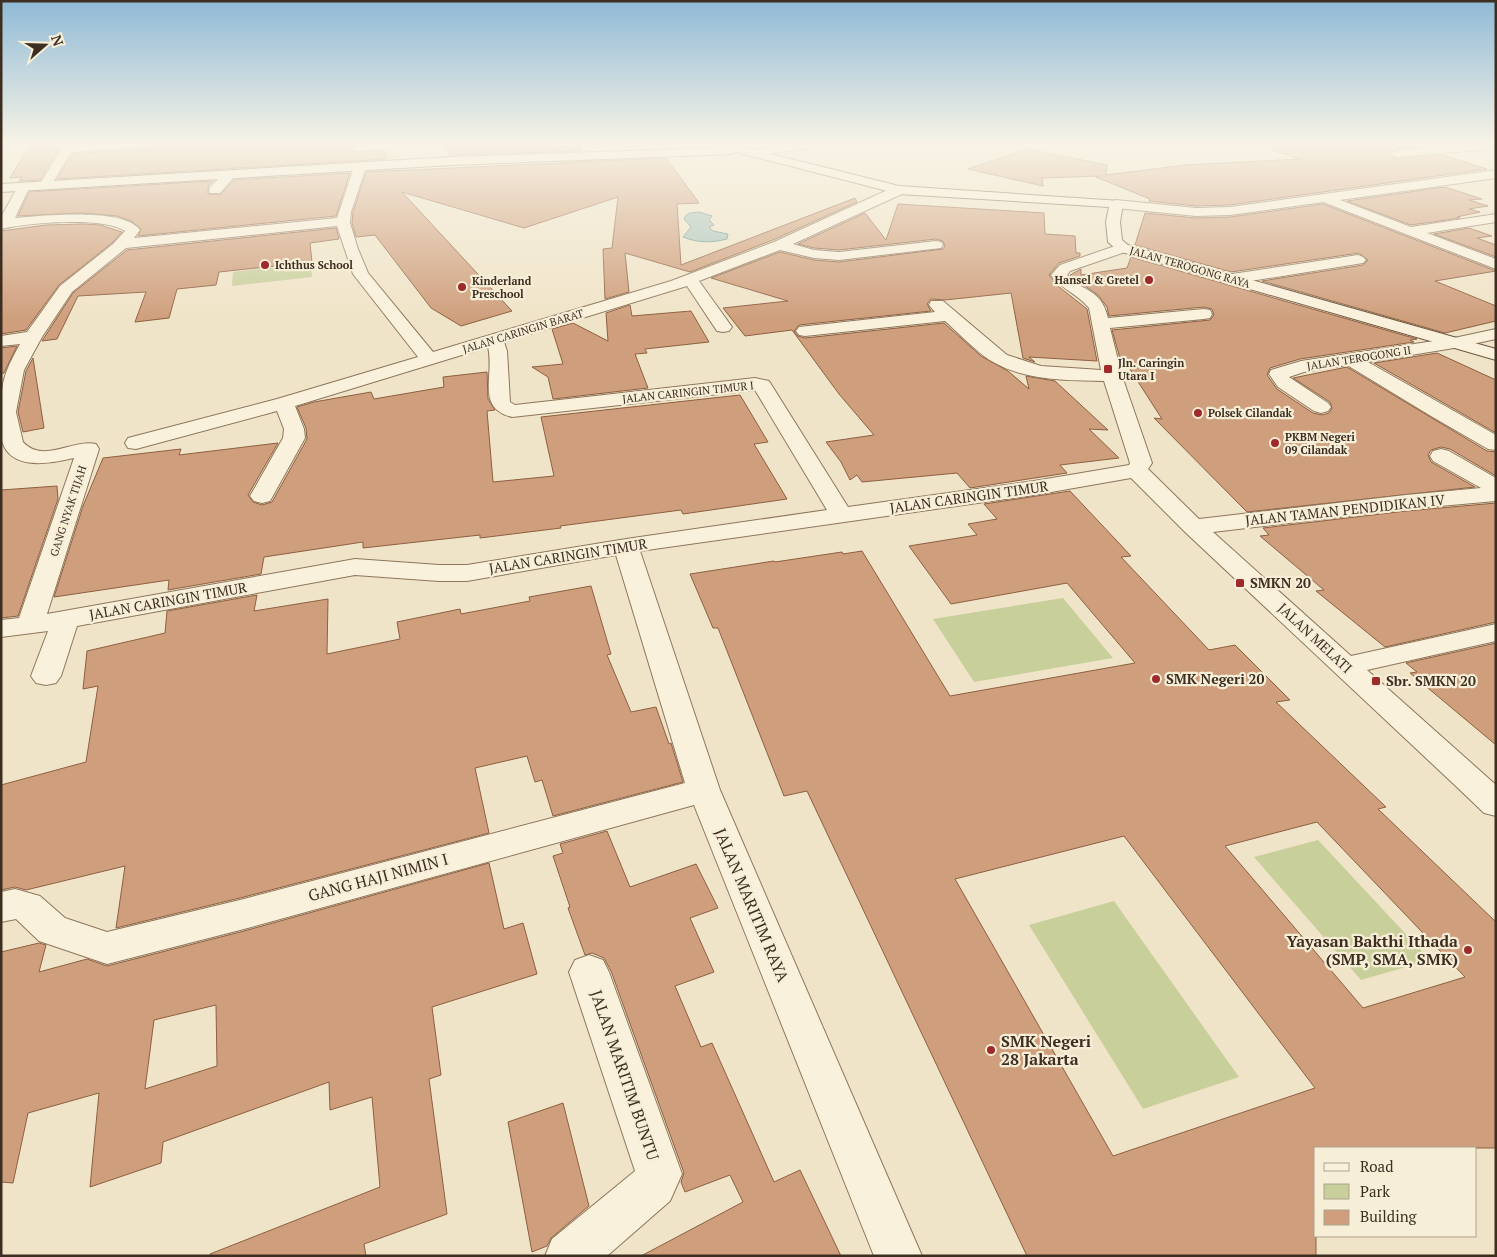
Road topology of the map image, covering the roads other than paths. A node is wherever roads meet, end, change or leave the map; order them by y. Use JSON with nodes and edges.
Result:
{"nodes":[{"id":1,"x":16,"y":202,"type":"edge"},
{"id":2,"x":348,"y":202,"type":"edge"},
{"id":3,"x":874,"y":202,"type":"edge"},
{"id":4,"x":1080,"y":202,"type":"edge"},
{"id":5,"x":1296,"y":202,"type":"edge"},
{"id":6,"x":1334,"y":202,"type":"edge"},
{"id":7,"x":1116,"y":204,"type":"junction"},
{"id":8,"x":1496,"y":218,"type":"edge"},
{"id":9,"x":344,"y":221,"type":"junction"},
{"id":10,"x":1475,"y":221,"type":"junction"},
{"id":11,"x":2,"y":224,"type":"edge"},
{"id":12,"x":1496,"y":228,"type":"edge"},
{"id":13,"x":1408,"y":231,"type":"junction"},
{"id":14,"x":120,"y":244,"type":"junction"},
{"id":15,"x":779,"y":245,"type":"junction"},
{"id":16,"x":936,"y":245,"type":"dead end"},
{"id":17,"x":1123,"y":248,"type":"junction"},
{"id":18,"x":1358,"y":260,"type":"dead end"},
{"id":19,"x":1496,"y":264,"type":"edge"},
{"id":20,"x":690,"y":279,"type":"junction"},
{"id":21,"x":1232,"y":279,"type":"junction"},
{"id":22,"x":1204,"y":314,"type":"dead end"},
{"id":23,"x":1101,"y":324,"type":"junction"},
{"id":24,"x":723,"y":327,"type":"dead end"},
{"id":25,"x":805,"y":331,"type":"dead end"},
{"id":26,"x":1496,"y":334,"type":"edge"},
{"id":27,"x":33,"y":337,"type":"junction"},
{"id":28,"x":1,"y":341,"type":"edge"},
{"id":29,"x":491,"y":341,"type":"junction"},
{"id":30,"x":1454,"y":343,"type":"junction"},
{"id":31,"x":1496,"y":355,"type":"edge"},
{"id":32,"x":1350,"y":359,"type":"junction"},
{"id":33,"x":430,"y":360,"type":"junction"},
{"id":34,"x":1112,"y":376,"type":"junction"},
{"id":35,"x":284,"y":403,"type":"junction"},
{"id":36,"x":1321,"y":407,"type":"dead end"},
{"id":37,"x":4,"y":413,"type":"edge"},
{"id":38,"x":136,"y":443,"type":"dead end"},
{"id":39,"x":1496,"y":444,"type":"edge"},
{"id":40,"x":1441,"y":456,"type":"dead end"},
{"id":41,"x":1136,"y":470,"type":"junction"},
{"id":42,"x":1496,"y":488,"type":"edge"},
{"id":43,"x":1496,"y":494,"type":"edge"},
{"id":44,"x":262,"y":496,"type":"dead end"},
{"id":45,"x":842,"y":516,"type":"junction"},
{"id":46,"x":1194,"y":527,"type":"junction"},
{"id":47,"x":626,"y":546,"type":"junction"},
{"id":48,"x":65,"y":620,"type":"junction"},
{"id":49,"x":30,"y":625,"type":"junction"},
{"id":50,"x":1,"y":629,"type":"edge"},
{"id":51,"x":1496,"y":632,"type":"edge"},
{"id":52,"x":1346,"y":666,"type":"junction"},
{"id":53,"x":46,"y":676,"type":"dead end"},
{"id":54,"x":704,"y":790,"type":"junction"},
{"id":55,"x":1496,"y":804,"type":"edge"},
{"id":56,"x":1,"y":908,"type":"edge"},
{"id":57,"x":589,"y":972,"type":"dead end"},
{"id":58,"x":569,"y":1256,"type":"edge"},
{"id":59,"x":898,"y":1256,"type":"edge"}],
"edges":[{"from":1,"to":11,"type":"street"},
{"from":2,"to":9,"type":"street"},
{"from":3,"to":15,"type":"street","name":"JALAN CARINGIN BARAT"},
{"from":4,"to":7,"type":"street"},
{"from":5,"to":7,"type":"street"},
{"from":6,"to":13,"type":"street"},
{"from":7,"to":17,"type":"street","name":"JALAN TEROGONG RAYA"},
{"from":8,"to":10,"type":"street"},
{"from":9,"to":14,"type":"street"},
{"from":9,"to":33,"type":"street"},
{"from":10,"to":12,"type":"street"},
{"from":10,"to":13,"type":"street"},
{"from":11,"to":14,"type":"street","name":"GANG NYAK TIJAH"},
{"from":13,"to":19,"type":"street"},
{"from":14,"to":27,"type":"street","name":"GANG NYAK TIJAH"},
{"from":15,"to":16,"type":"street"},
{"from":15,"to":20,"type":"street","name":"JALAN CARINGIN BARAT"},
{"from":17,"to":21,"type":"street","name":"JALAN TEROGONG RAYA"},
{"from":17,"to":23,"type":"street"},
{"from":18,"to":21,"type":"street"},
{"from":20,"to":24,"type":"street"},
{"from":20,"to":29,"type":"street","name":"JALAN CARINGIN BARAT"},
{"from":21,"to":30,"type":"street","name":"JALAN TEROGONG RAYA"},
{"from":22,"to":23,"type":"street"},
{"from":23,"to":34,"type":"street"},
{"from":25,"to":34,"type":"street"},
{"from":26,"to":30,"type":"street","name":"JALAN TEROGONG II"},
{"from":27,"to":28,"type":"street"},
{"from":27,"to":37,"type":"street","name":"GANG NYAK TIJAH"},
{"from":29,"to":33,"type":"street","name":"JALAN CARINGIN BARAT"},
{"from":29,"to":45,"type":"street","name":"JALAN CARINGIN TIMUR I"},
{"from":30,"to":31,"type":"street","name":"JALAN TEROGONG RAYA"},
{"from":30,"to":32,"type":"street","name":"JALAN TEROGONG II"},
{"from":32,"to":36,"type":"street","name":"JALAN TEROGONG II"},
{"from":32,"to":39,"type":"street"},
{"from":33,"to":35,"type":"street","name":"JALAN CARINGIN BARAT"},
{"from":34,"to":41,"type":"street"},
{"from":35,"to":38,"type":"street","name":"JALAN CARINGIN BARAT"},
{"from":35,"to":44,"type":"street"},
{"from":37,"to":49,"type":"street","name":"GANG NYAK TIJAH"},
{"from":40,"to":42,"type":"street"},
{"from":41,"to":45,"type":"street","name":"JALAN CARINGIN TIMUR"},
{"from":41,"to":46,"type":"street","name":"JALAN MELATI"},
{"from":43,"to":46,"type":"street","name":"JALAN TAMAN PENDIDIKAN IV"},
{"from":45,"to":47,"type":"street","name":"JALAN CARINGIN TIMUR"},
{"from":46,"to":52,"type":"street","name":"JALAN MELATI"},
{"from":47,"to":48,"type":"street","name":"JALAN CARINGIN TIMUR"},
{"from":47,"to":54,"type":"street","name":"JALAN MARITIM RAYA"},
{"from":48,"to":49,"type":"street","name":"JALAN CARINGIN TIMUR"},
{"from":48,"to":53,"type":"street"},
{"from":49,"to":50,"type":"street","name":"JALAN CARINGIN TIMUR"},
{"from":51,"to":52,"type":"street"},
{"from":52,"to":55,"type":"street","name":"JALAN MELATI"},
{"from":54,"to":56,"type":"street","name":"GANG HAJI NIMIN I"},
{"from":54,"to":59,"type":"street","name":"JALAN MARITIM RAYA"},
{"from":57,"to":58,"type":"street","name":"JALAN MARITIM BUNTU"}]}
